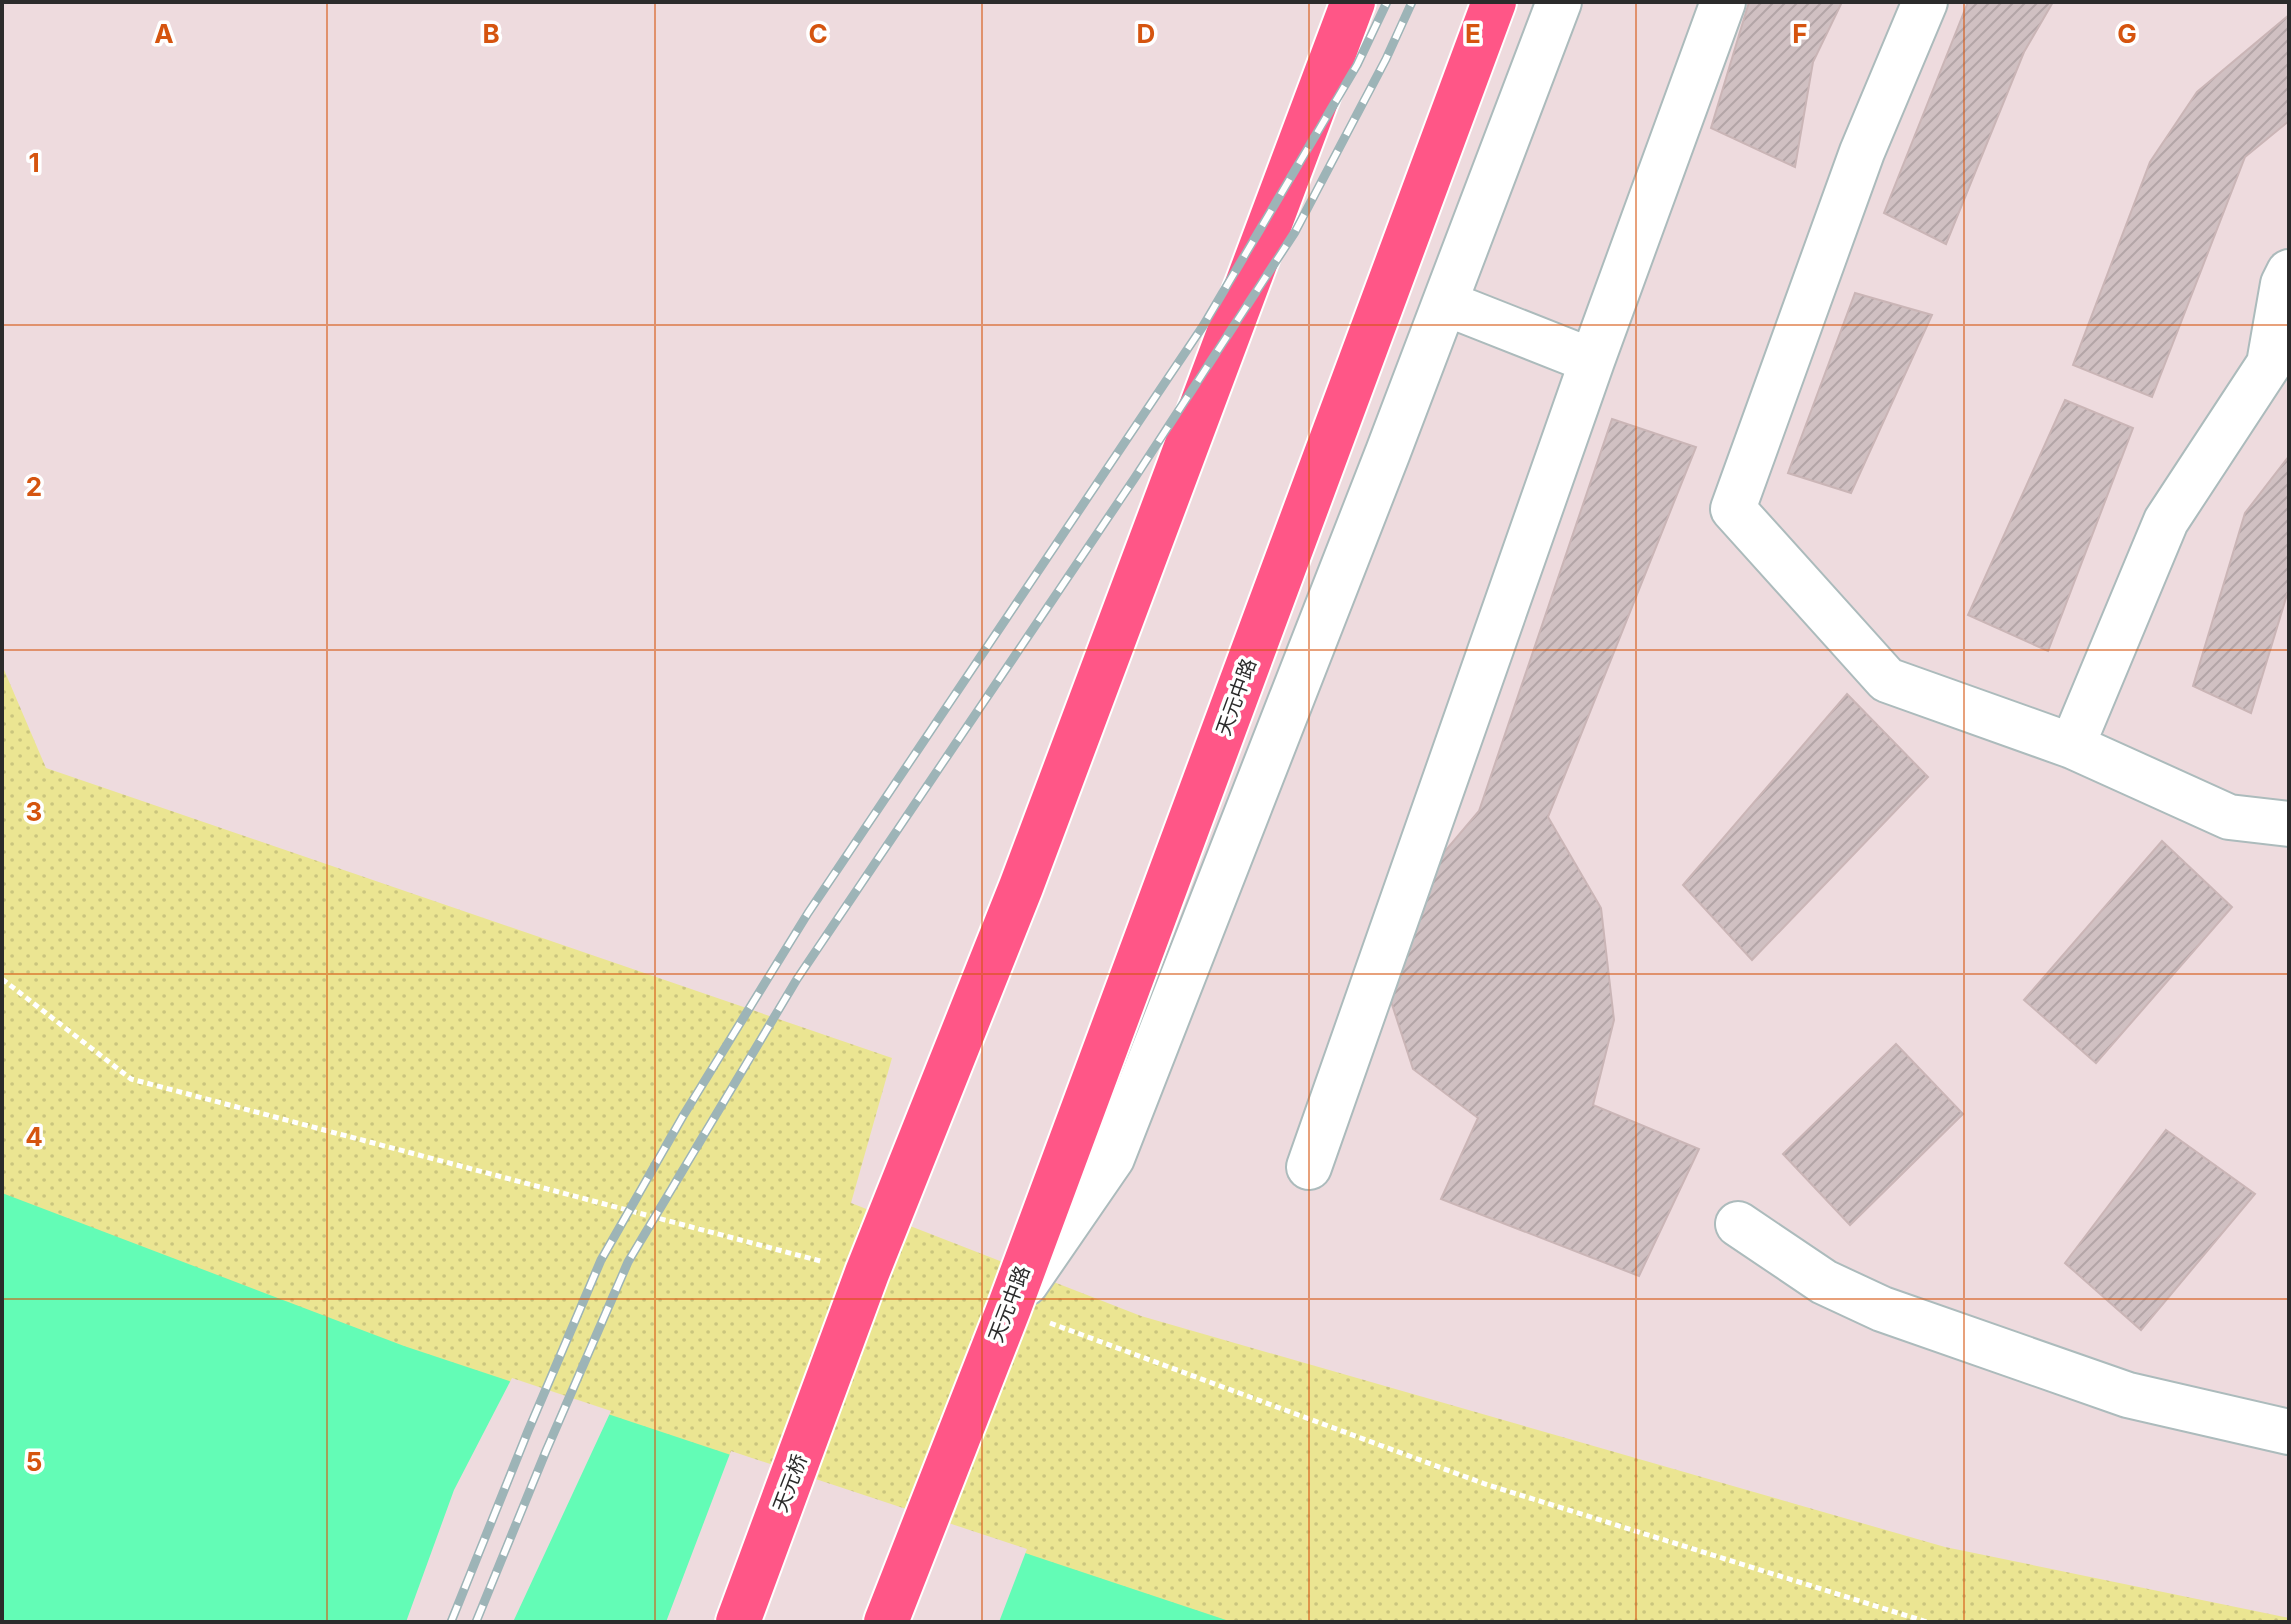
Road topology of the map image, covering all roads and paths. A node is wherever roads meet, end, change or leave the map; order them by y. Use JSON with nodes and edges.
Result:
{"nodes":[{"id":1,"x":1494,"y":2,"type":"edge"},
{"id":2,"x":1559,"y":2,"type":"edge"},
{"id":3,"x":1723,"y":2,"type":"edge"},
{"id":4,"x":1925,"y":2,"type":"edge"},
{"id":5,"x":1347,"y":10,"type":"edge"},
{"id":6,"x":2289,"y":272,"type":"edge"},
{"id":7,"x":1445,"y":303,"type":"junction"},
{"id":8,"x":1592,"y":361,"type":"junction"},
{"id":9,"x":2072,"y":746,"type":"junction"},
{"id":10,"x":2289,"y":824,"type":"edge"},
{"id":11,"x":2,"y":979,"type":"edge"},
{"id":12,"x":1309,"y":1167,"type":"dead end"},
{"id":13,"x":1738,"y":1224,"type":"dead end"},
{"id":14,"x":867,"y":1273,"type":"junction"},
{"id":15,"x":1009,"y":1308,"type":"junction"},
{"id":16,"x":2289,"y":1432,"type":"edge"},
{"id":17,"x":738,"y":1622,"type":"edge"},
{"id":18,"x":886,"y":1622,"type":"edge"},
{"id":19,"x":1927,"y":1622,"type":"edge"}],
"edges":[{"from":1,"to":15,"type":"highway","name":"天元中路"},
{"from":2,"to":7,"type":"lane"},
{"from":3,"to":8,"type":"lane"},
{"from":4,"to":9,"type":"lane"},
{"from":5,"to":14,"type":"highway"},
{"from":6,"to":9,"type":"lane"},
{"from":7,"to":8,"type":"lane"},
{"from":7,"to":15,"type":"lane"},
{"from":8,"to":12,"type":"lane"},
{"from":9,"to":10,"type":"lane"},
{"from":11,"to":14,"type":"path"},
{"from":13,"to":16,"type":"lane"},
{"from":14,"to":17,"type":"highway","name":"天元桥"},
{"from":15,"to":18,"type":"highway","name":"天元中路"},
{"from":15,"to":19,"type":"path"}]}
